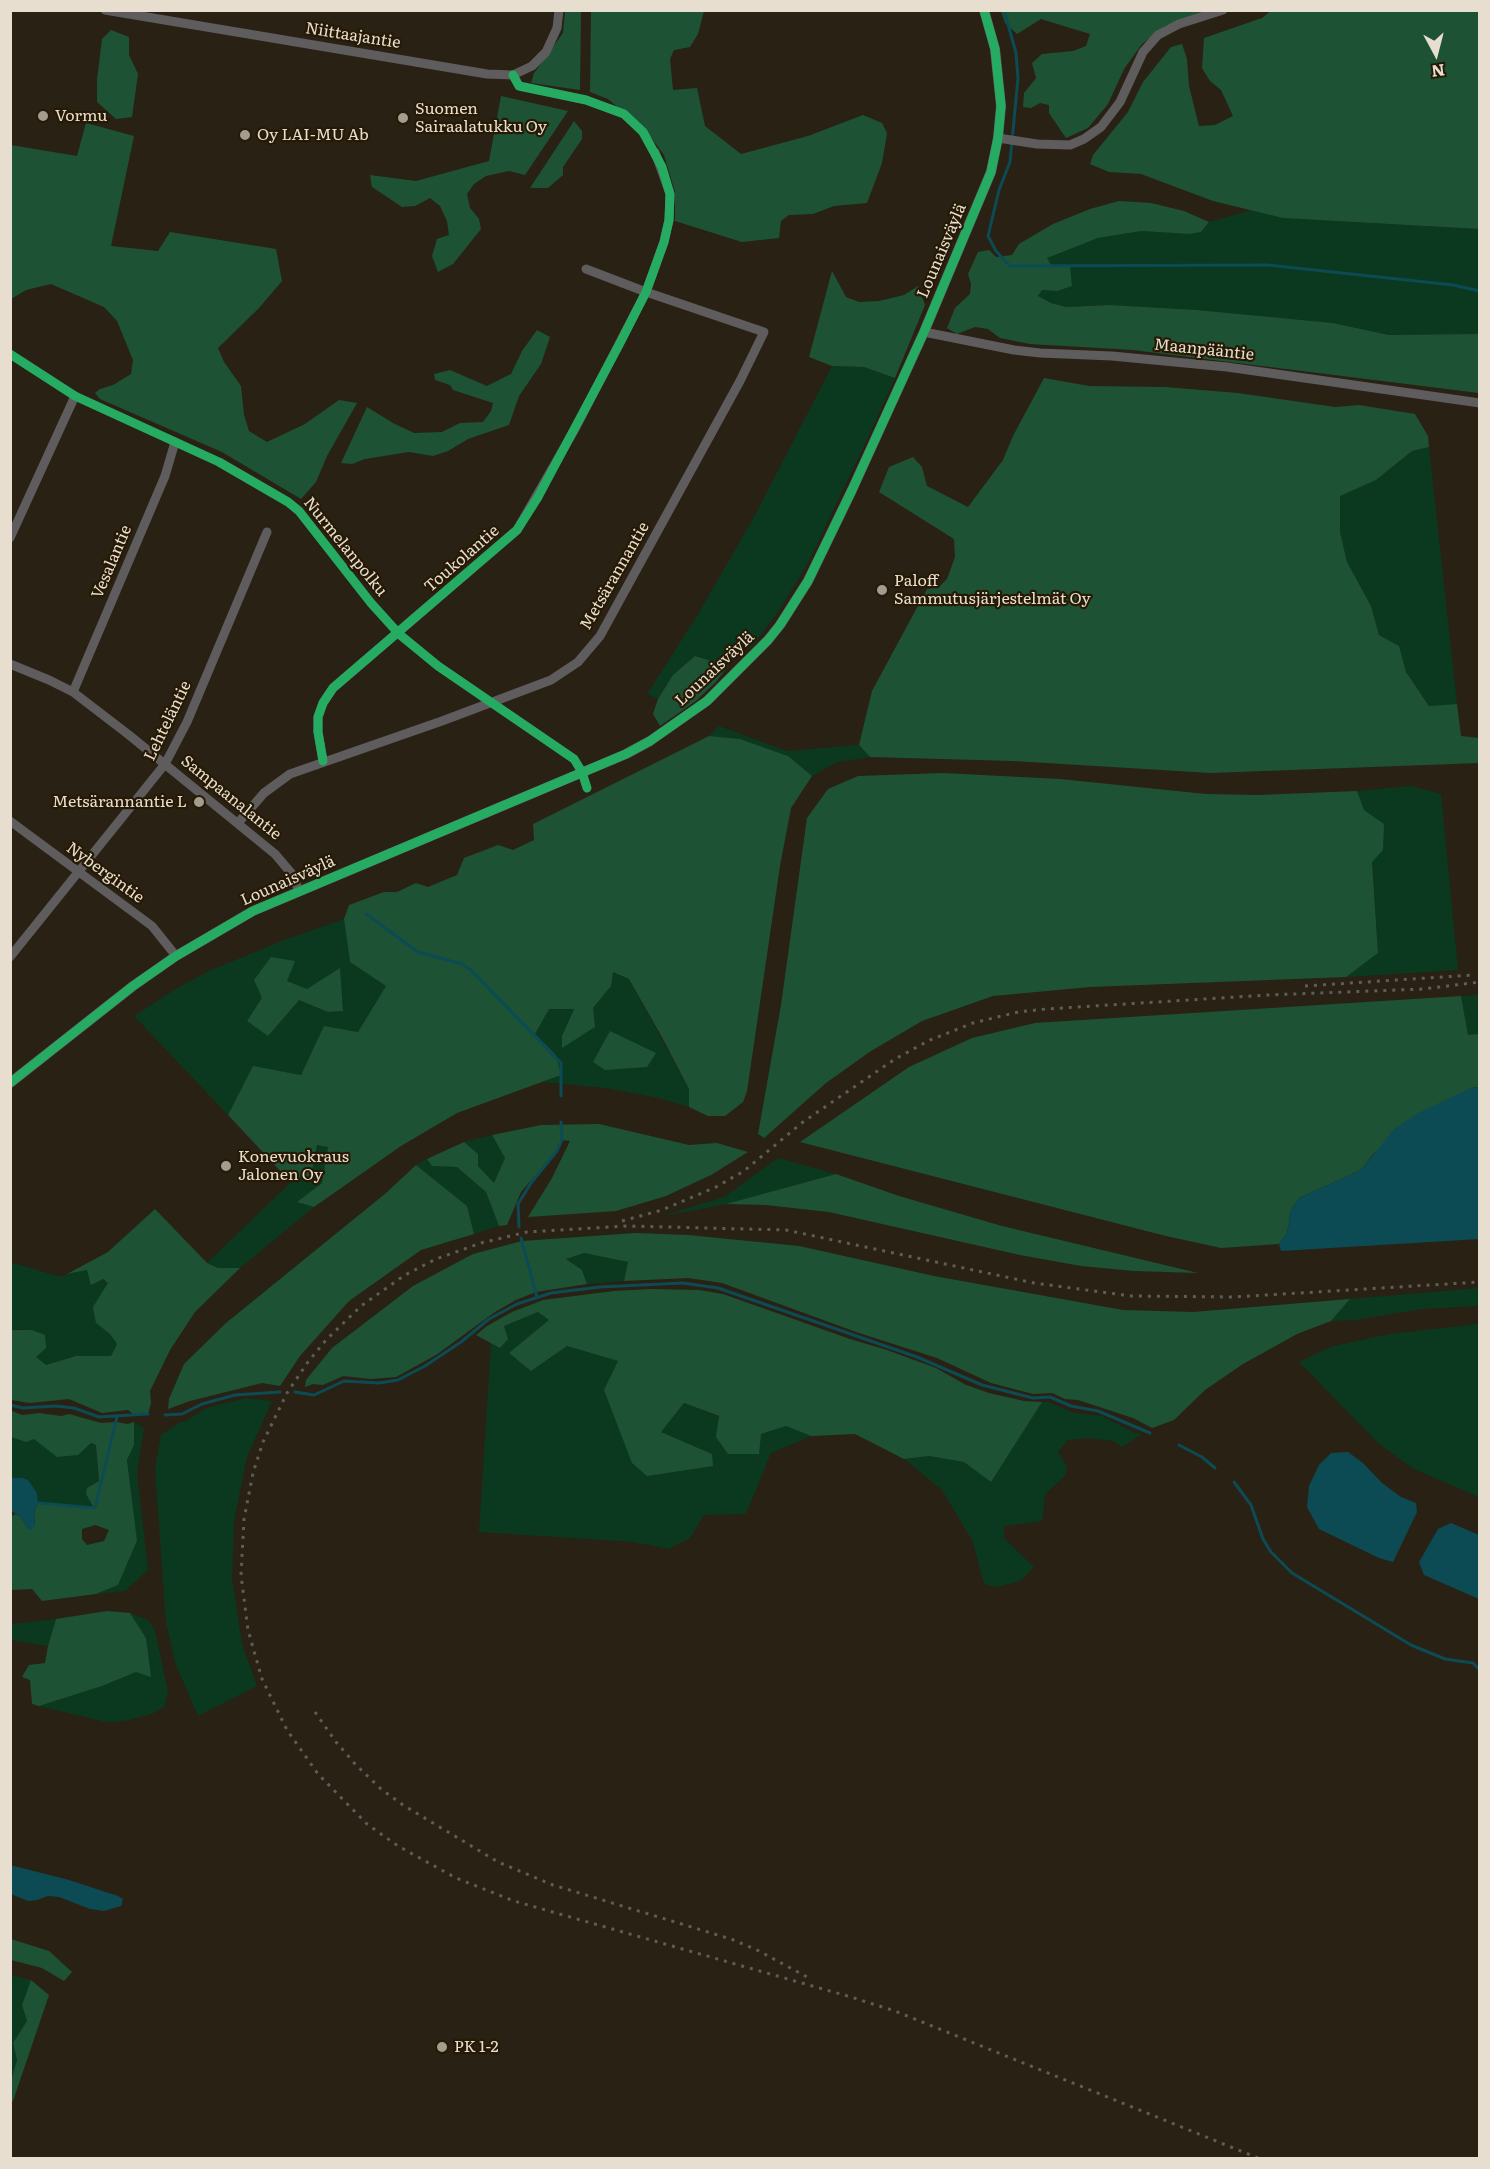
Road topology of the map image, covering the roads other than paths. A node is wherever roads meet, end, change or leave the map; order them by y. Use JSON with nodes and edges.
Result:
{"nodes":[{"id":1,"x":105,"y":10,"type":"edge"},
{"id":2,"x":559,"y":10,"type":"edge"},
{"id":3,"x":984,"y":10,"type":"edge"},
{"id":4,"x":1223,"y":10,"type":"edge"},
{"id":5,"x":998,"y":138,"type":"junction"},
{"id":6,"x":655,"y":152,"type":"dead end"},
{"id":7,"x":586,"y":269,"type":"dead end"},
{"id":8,"x":646,"y":292,"type":"junction"},
{"id":9,"x":924,"y":332,"type":"junction"},
{"id":10,"x":75,"y":396,"type":"dead end"},
{"id":11,"x":1479,"y":403,"type":"edge"},
{"id":12,"x":175,"y":442,"type":"dead end"},
{"id":13,"x":267,"y":532,"type":"dead end"},
{"id":14,"x":10,"y":538,"type":"edge"},
{"id":15,"x":10,"y":664,"type":"edge"},
{"id":16,"x":73,"y":692,"type":"junction"},
{"id":17,"x":323,"y":761,"type":"junction"},
{"id":18,"x":165,"y":764,"type":"junction"},
{"id":19,"x":10,"y":822,"type":"edge"},
{"id":20,"x":238,"y":823,"type":"junction"},
{"id":21,"x":77,"y":872,"type":"junction"},
{"id":22,"x":299,"y":891,"type":"junction"},
{"id":23,"x":176,"y":956,"type":"junction"},
{"id":24,"x":10,"y":957,"type":"edge"},
{"id":25,"x":10,"y":1083,"type":"edge"}],
"edges":[{"from":1,"to":2,"type":"street","name":"Niittaajantie"},
{"from":3,"to":5,"type":"street","name":"Lounaisväylä"},
{"from":4,"to":5,"type":"street"},
{"from":5,"to":9,"type":"street","name":"Lounaisväylä"},
{"from":6,"to":8,"type":"street","name":"Toukolantie"},
{"from":7,"to":8,"type":"street","name":"Metsärannantie"},
{"from":8,"to":17,"type":"street","name":"Toukolantie"},
{"from":8,"to":17,"type":"street","name":"Metsärannantie"},
{"from":9,"to":11,"type":"street","name":"Maanpääntie"},
{"from":9,"to":22,"type":"street","name":"Lounaisväylä"},
{"from":10,"to":14,"type":"street"},
{"from":12,"to":16,"type":"street","name":"Vesalantie"},
{"from":13,"to":18,"type":"street","name":"Lehteläntie"},
{"from":15,"to":16,"type":"street","name":"Sampaanalantie"},
{"from":16,"to":18,"type":"street","name":"Sampaanalantie"},
{"from":17,"to":20,"type":"street","name":"Metsärannantie"},
{"from":18,"to":20,"type":"street","name":"Sampaanalantie"},
{"from":18,"to":21,"type":"street","name":"Lehteläntie"},
{"from":19,"to":21,"type":"street","name":"Nybergintie"},
{"from":20,"to":22,"type":"street","name":"Sampaanalantie"},
{"from":21,"to":23,"type":"street","name":"Nybergintie"},
{"from":21,"to":24,"type":"street","name":"Lehteläntie"},
{"from":22,"to":23,"type":"street","name":"Lounaisväylä"},
{"from":23,"to":25,"type":"street","name":"Lounaisväylä"}]}
